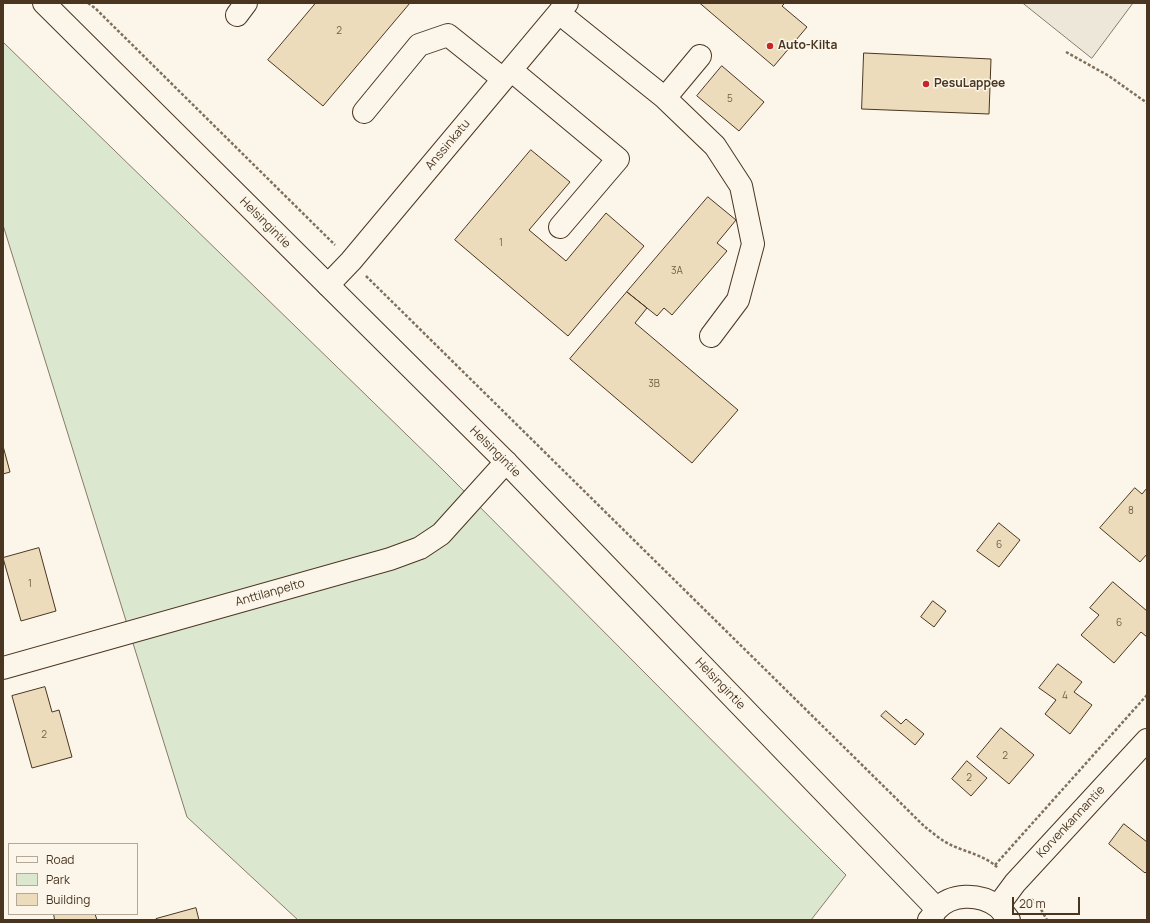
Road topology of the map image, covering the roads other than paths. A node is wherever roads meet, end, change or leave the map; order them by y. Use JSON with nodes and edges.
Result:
{"nodes":[{"id":1,"x":44,"y":3,"type":"edge"},
{"id":2,"x":563,"y":8,"type":"edge"},
{"id":3,"x":700,"y":56,"type":"dead end"},
{"id":4,"x":507,"y":75,"type":"junction"},
{"id":5,"x":665,"y":98,"type":"junction"},
{"id":6,"x":364,"y":112,"type":"dead end"},
{"id":7,"x":560,"y":227,"type":"dead end"},
{"id":8,"x":328,"y":285,"type":"junction"},
{"id":9,"x":711,"y":336,"type":"dead end"},
{"id":10,"x":506,"y":462,"type":"junction"},
{"id":11,"x":3,"y":668,"type":"edge"},
{"id":12,"x":1147,"y":740,"type":"edge"},
{"id":13,"x":1003,"y":913,"type":"edge"},
{"id":14,"x":933,"y":914,"type":"edge"}],
"edges":[{"from":1,"to":8,"type":"main road","name":"Helsingintie"},
{"from":2,"to":4,"type":"main road","name":"Anssinkatu"},
{"from":2,"to":5,"type":"main road"},
{"from":3,"to":5,"type":"main road"},
{"from":4,"to":6,"type":"main road"},
{"from":4,"to":7,"type":"main road"},
{"from":4,"to":8,"type":"main road","name":"Anssinkatu"},
{"from":5,"to":9,"type":"main road"},
{"from":8,"to":10,"type":"main road","name":"Helsingintie"},
{"from":10,"to":11,"type":"main road","name":"Anttilanpelto"},
{"from":10,"to":14,"type":"main road","name":"Helsingintie"},
{"from":12,"to":13,"type":"main road","name":"Korvenkannantie"},
{"from":13,"to":14,"type":"main road"}]}
